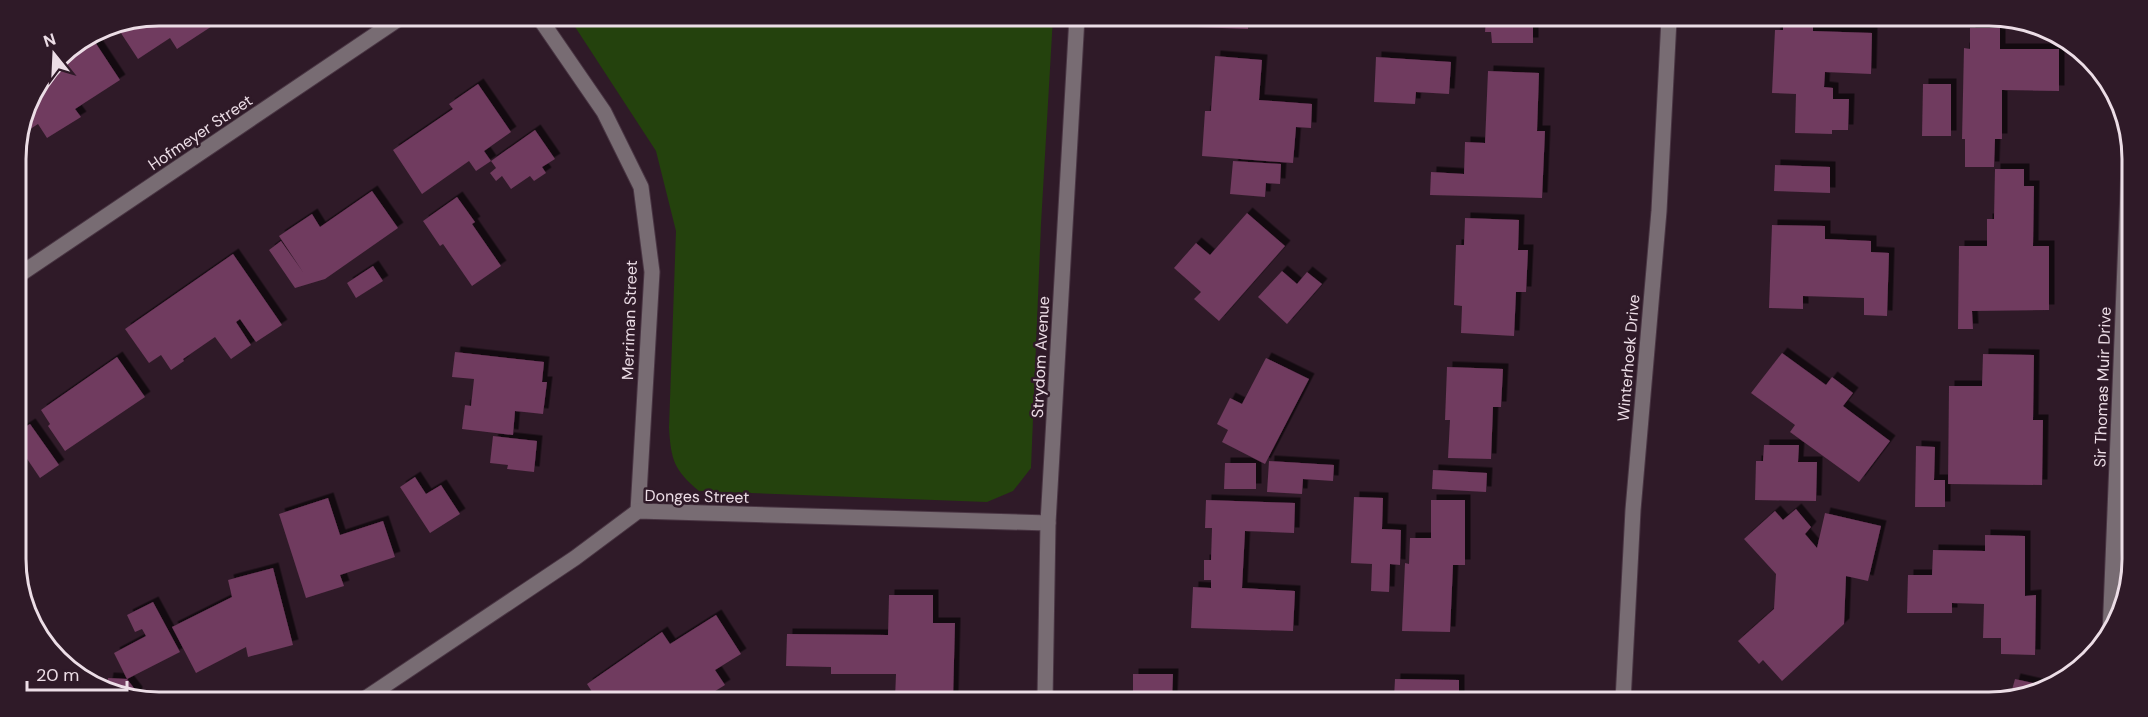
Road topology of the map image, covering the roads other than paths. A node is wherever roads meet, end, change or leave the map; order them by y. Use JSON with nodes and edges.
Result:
{"nodes":[{"id":1,"x":388,"y":26,"type":"edge"},
{"id":2,"x":545,"y":26,"type":"edge"},
{"id":3,"x":1076,"y":26,"type":"edge"},
{"id":4,"x":1669,"y":26,"type":"edge"},
{"id":5,"x":26,"y":270,"type":"edge"},
{"id":6,"x":2122,"y":353,"type":"edge"},
{"id":7,"x":638,"y":511,"type":"junction"},
{"id":8,"x":1048,"y":523,"type":"junction"},
{"id":9,"x":2111,"y":612,"type":"edge"},
{"id":10,"x":1624,"y":691,"type":"edge"},
{"id":11,"x":375,"y":692,"type":"edge"},
{"id":12,"x":1046,"y":692,"type":"edge"}],
"edges":[{"from":1,"to":5,"type":"street","name":"Hofmeyer Street"},
{"from":2,"to":7,"type":"street","name":"Merriman Street"},
{"from":3,"to":8,"type":"street","name":"Strydom Avenue"},
{"from":4,"to":10,"type":"street","name":"Winterhoek Drive"},
{"from":6,"to":9,"type":"street","name":"Sir Thomas Muir Drive"},
{"from":7,"to":8,"type":"street","name":"Donges Street"},
{"from":7,"to":11,"type":"street","name":"Donges Street"},
{"from":8,"to":12,"type":"street","name":"Strydom Avenue"}]}
